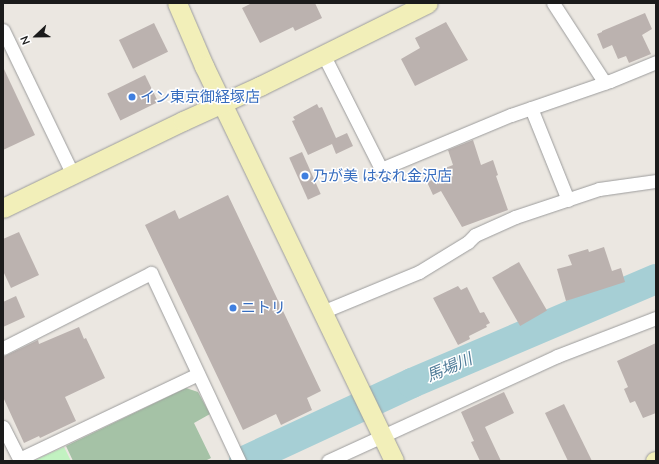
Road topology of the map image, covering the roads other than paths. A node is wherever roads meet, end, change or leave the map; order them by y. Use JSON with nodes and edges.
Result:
{"nodes":[{"id":1,"x":177,"y":3,"type":"edge"},
{"id":2,"x":428,"y":3,"type":"edge"},
{"id":3,"x":553,"y":3,"type":"edge"},
{"id":4,"x":3,"y":30,"type":"edge"},
{"id":5,"x":323,"y":54,"type":"junction"},
{"id":6,"x":656,"y":62,"type":"edge"},
{"id":7,"x":605,"y":83,"type":"junction"},
{"id":8,"x":222,"y":104,"type":"junction"},
{"id":9,"x":531,"y":108,"type":"junction"},
{"id":10,"x":73,"y":175,"type":"junction"},
{"id":11,"x":656,"y":181,"type":"edge"},
{"id":12,"x":568,"y":200,"type":"junction"},
{"id":13,"x":3,"y":208,"type":"edge"},
{"id":14,"x":322,"y":312,"type":"junction"},
{"id":15,"x":656,"y":318,"type":"edge"},
{"id":16,"x":3,"y":348,"type":"edge"},
{"id":17,"x":198,"y":374,"type":"junction"},
{"id":18,"x":3,"y":427,"type":"edge"},
{"id":19,"x":381,"y":436,"type":"junction"},
{"id":20,"x":238,"y":458,"type":"edge"},
{"id":21,"x":328,"y":461,"type":"edge"},
{"id":22,"x":394,"y":461,"type":"edge"}],
"edges":[{"from":1,"to":8,"type":"street"},
{"from":2,"to":5,"type":"street"},
{"from":3,"to":7,"type":"street"},
{"from":4,"to":10,"type":"street"},
{"from":5,"to":8,"type":"street"},
{"from":5,"to":9,"type":"street"},
{"from":6,"to":7,"type":"street"},
{"from":7,"to":9,"type":"street"},
{"from":8,"to":10,"type":"street"},
{"from":8,"to":14,"type":"street"},
{"from":9,"to":12,"type":"street"},
{"from":10,"to":13,"type":"street"},
{"from":11,"to":12,"type":"street"},
{"from":12,"to":14,"type":"street"},
{"from":14,"to":19,"type":"street"},
{"from":15,"to":19,"type":"street"},
{"from":16,"to":17,"type":"street"},
{"from":17,"to":18,"type":"street"},
{"from":17,"to":20,"type":"street"},
{"from":19,"to":21,"type":"street"},
{"from":19,"to":22,"type":"street"}]}
